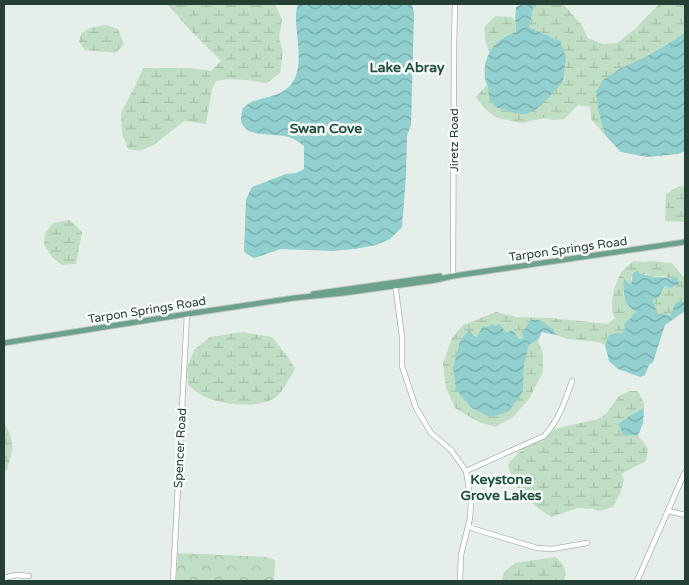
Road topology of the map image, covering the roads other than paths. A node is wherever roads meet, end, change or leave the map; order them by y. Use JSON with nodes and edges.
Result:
{"nodes":[{"id":1,"x":455,"y":4,"type":"edge"},
{"id":2,"x":685,"y":242,"type":"edge"},
{"id":3,"x":453,"y":276,"type":"junction"},
{"id":4,"x":395,"y":284,"type":"junction"},
{"id":5,"x":187,"y":314,"type":"junction"},
{"id":6,"x":4,"y":343,"type":"edge"},
{"id":7,"x":572,"y":381,"type":"dead end"},
{"id":8,"x":466,"y":471,"type":"junction"},
{"id":9,"x":685,"y":472,"type":"edge"},
{"id":10,"x":668,"y":511,"type":"junction"},
{"id":11,"x":685,"y":515,"type":"edge"},
{"id":12,"x":468,"y":527,"type":"junction"},
{"id":13,"x":587,"y":544,"type":"dead end"},
{"id":14,"x":28,"y":576,"type":"dead end"},
{"id":15,"x":4,"y":578,"type":"edge"},
{"id":16,"x":173,"y":581,"type":"edge"},
{"id":17,"x":460,"y":581,"type":"edge"},
{"id":18,"x":637,"y":581,"type":"edge"}],
"edges":[{"from":1,"to":3,"type":"street","name":"Jiretz Road"},
{"from":2,"to":3,"type":"main road","name":"Tarpon Springs Road"},
{"from":3,"to":4,"type":"main road","name":"Tarpon Springs Road"},
{"from":4,"to":5,"type":"main road","name":"Tarpon Springs Road"},
{"from":4,"to":8,"type":"street"},
{"from":5,"to":6,"type":"main road","name":"Tarpon Springs Road"},
{"from":5,"to":16,"type":"street","name":"Spencer Road"},
{"from":7,"to":8,"type":"street"},
{"from":8,"to":12,"type":"street"},
{"from":9,"to":10,"type":"street"},
{"from":10,"to":11,"type":"street"},
{"from":10,"to":18,"type":"street"},
{"from":12,"to":13,"type":"street"},
{"from":12,"to":17,"type":"street"},
{"from":14,"to":15,"type":"street"}]}
